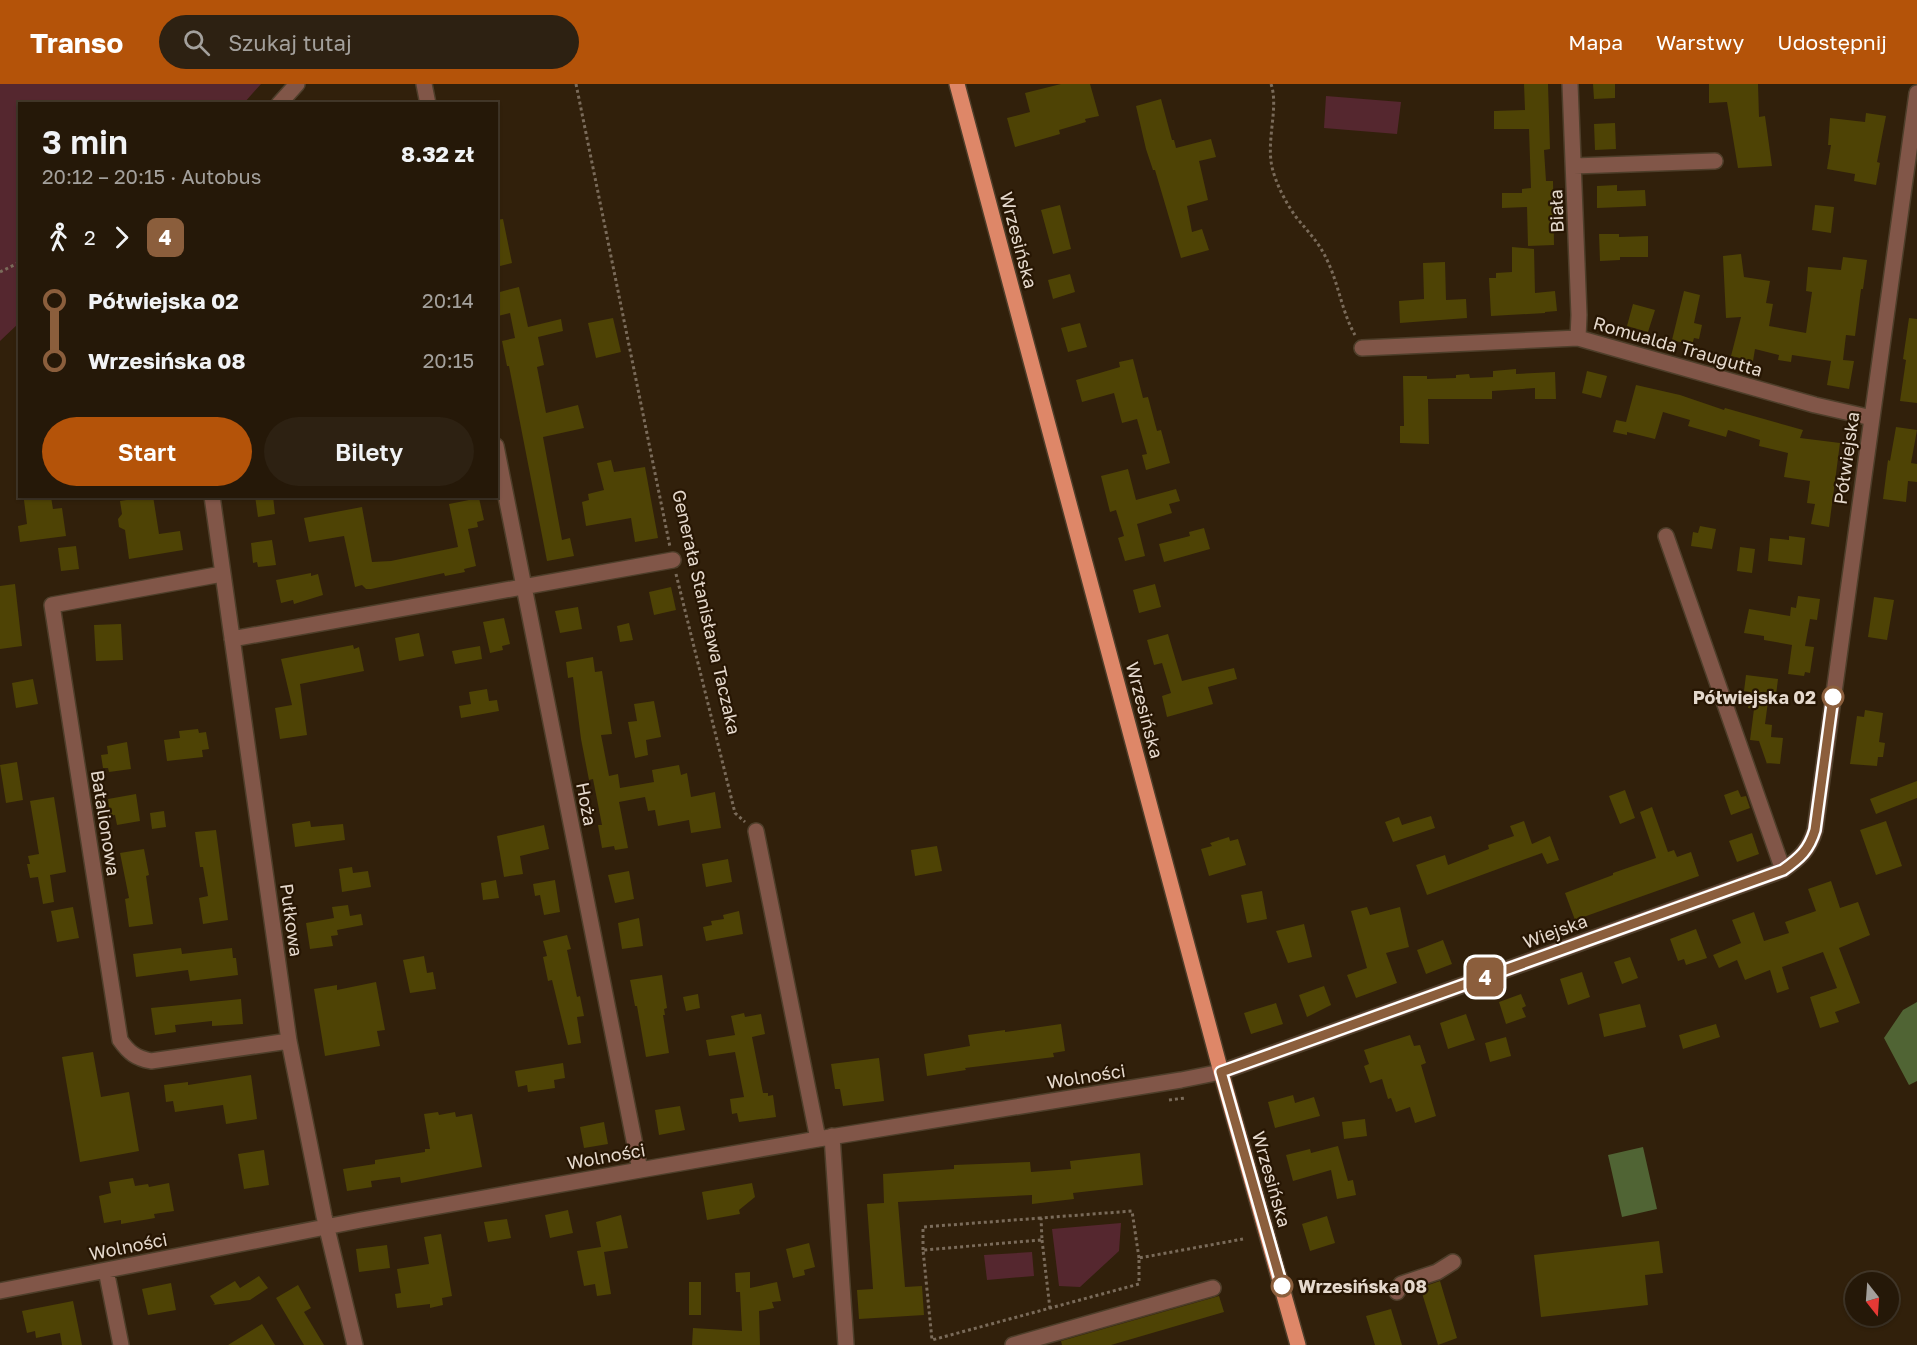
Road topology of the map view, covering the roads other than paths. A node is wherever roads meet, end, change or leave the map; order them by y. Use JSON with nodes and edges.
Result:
{"nodes":[{"id":1,"x":297,"y":84,"type":"edge"},
{"id":2,"x":424,"y":84,"type":"edge"},
{"id":3,"x":957,"y":84,"type":"edge"},
{"id":4,"x":1570,"y":84,"type":"edge"},
{"id":5,"x":1917,"y":93,"type":"edge"},
{"id":6,"x":281,"y":102,"type":"edge"},
{"id":7,"x":428,"y":102,"type":"edge"},
{"id":8,"x":1715,"y":161,"type":"dead end"},
{"id":9,"x":1574,"y":166,"type":"junction"},
{"id":10,"x":1578,"y":338,"type":"junction"},
{"id":11,"x":1362,"y":348,"type":"road end"},
{"id":12,"x":1872,"y":418,"type":"junction"},
{"id":13,"x":498,"y":456,"type":"edge"},
{"id":14,"x":212,"y":498,"type":"edge"},
{"id":15,"x":1666,"y":536,"type":"dead end"},
{"id":16,"x":673,"y":560,"type":"road end"},
{"id":17,"x":222,"y":574,"type":"junction"},
{"id":18,"x":525,"y":586,"type":"junction"},
{"id":19,"x":232,"y":639,"type":"junction"},
{"id":20,"x":1815,"y":830,"type":"joint"},
{"id":21,"x":756,"y":831,"type":"road end"},
{"id":22,"x":1783,"y":870,"type":"junction"},
{"id":23,"x":289,"y":1041,"type":"junction"},
{"id":24,"x":1221,"y":1072,"type":"junction"},
{"id":25,"x":825,"y":1138,"type":"junction"},
{"id":26,"x":640,"y":1170,"type":"junction"},
{"id":27,"x":326,"y":1227,"type":"junction"},
{"id":28,"x":1453,"y":1262,"type":"dead end"},
{"id":29,"x":106,"y":1270,"type":"junction"},
{"id":30,"x":1213,"y":1287,"type":"dead end"},
{"id":31,"x":0,"y":1291,"type":"edge"},
{"id":32,"x":1397,"y":1292,"type":"dead end"},
{"id":33,"x":121,"y":1345,"type":"edge"},
{"id":34,"x":355,"y":1345,"type":"edge"},
{"id":35,"x":846,"y":1345,"type":"edge"},
{"id":36,"x":1013,"y":1345,"type":"edge"},
{"id":37,"x":1298,"y":1345,"type":"edge"}],
"edges":[{"from":1,"to":6,"type":"street"},
{"from":2,"to":7,"type":"street"},
{"from":3,"to":24,"type":"main road","name":"Wrzesińska"},
{"from":4,"to":9,"type":"street","name":"Biała"},
{"from":5,"to":12,"type":"street","name":"Półwiejska"},
{"from":8,"to":9,"type":"street"},
{"from":9,"to":10,"type":"street","name":"Biała"},
{"from":10,"to":11,"type":"street","name":"Romualda Traugutta"},
{"from":10,"to":12,"type":"street","name":"Romualda Traugutta"},
{"from":12,"to":20,"type":"street","name":"Półwiejska"},
{"from":13,"to":18,"type":"street","name":"Hoża"},
{"from":14,"to":17,"type":"street","name":"Pułkowa"},
{"from":15,"to":22,"type":"street"},
{"from":16,"to":18,"type":"street"},
{"from":17,"to":19,"type":"street","name":"Pułkowa"},
{"from":17,"to":23,"type":"street","name":"Batalionowa"},
{"from":18,"to":19,"type":"street"},
{"from":18,"to":26,"type":"street","name":"Hoża"},
{"from":19,"to":23,"type":"street","name":"Pułkowa"},
{"from":20,"to":22,"type":"street","name":"Wiejska"},
{"from":21,"to":25,"type":"street"},
{"from":22,"to":24,"type":"street","name":"Wiejska"},
{"from":23,"to":27,"type":"street","name":"Pułkowa"},
{"from":24,"to":25,"type":"street","name":"Wolności"},
{"from":24,"to":37,"type":"main road","name":"Wrzesińska"},
{"from":25,"to":26,"type":"street","name":"Wolności"},
{"from":25,"to":35,"type":"street"},
{"from":26,"to":27,"type":"street","name":"Wolności"},
{"from":27,"to":29,"type":"street","name":"Wolności"},
{"from":27,"to":34,"type":"street","name":"Pułkowa"},
{"from":28,"to":32,"type":"street"},
{"from":29,"to":31,"type":"street","name":"Wolności"},
{"from":29,"to":33,"type":"street"},
{"from":30,"to":36,"type":"street"}]}
